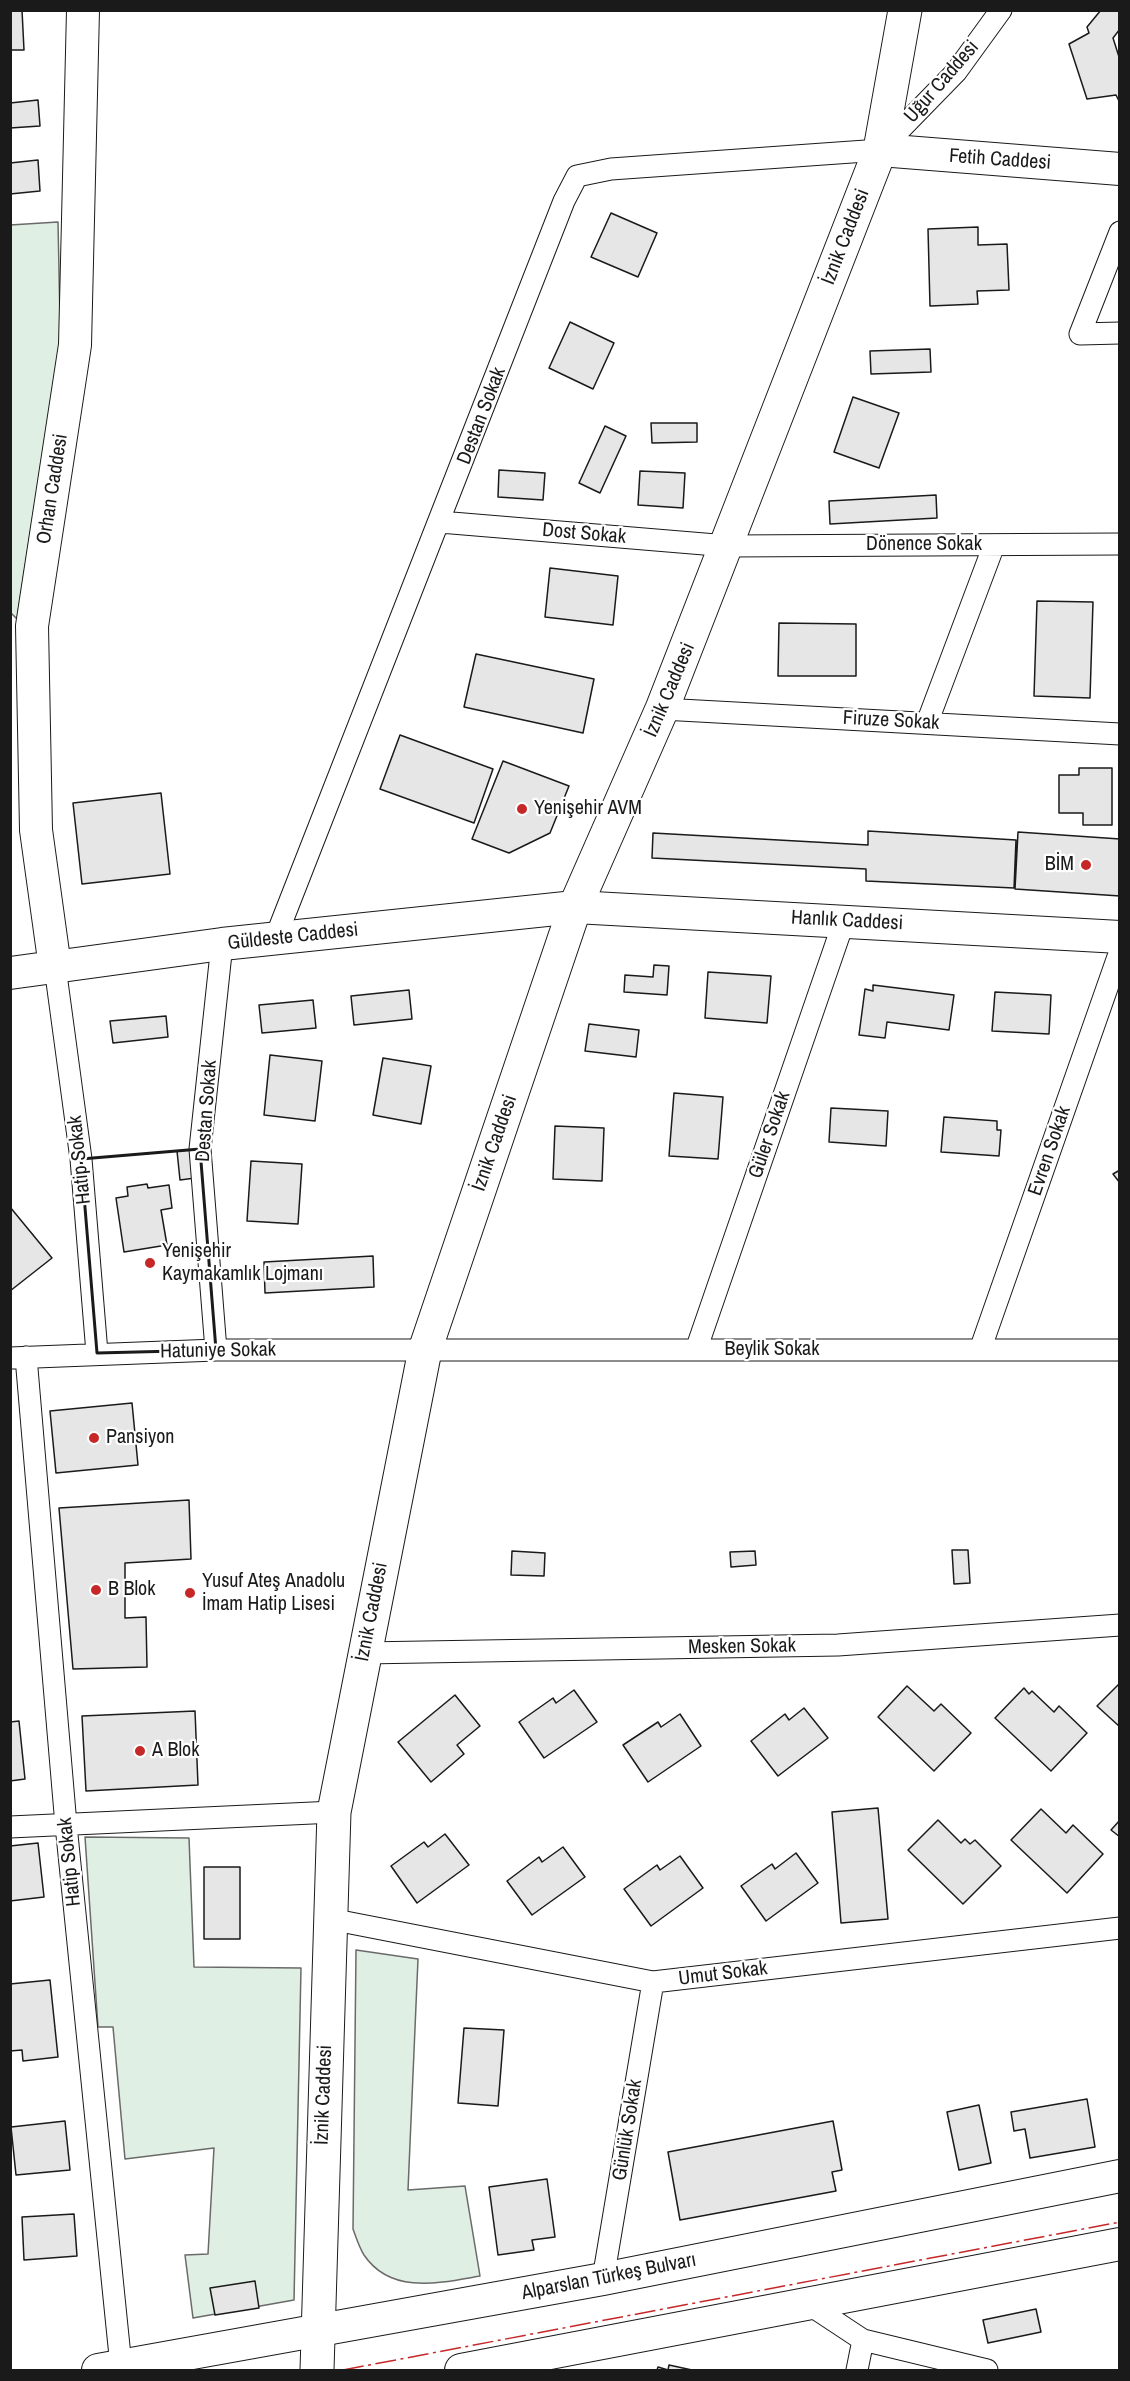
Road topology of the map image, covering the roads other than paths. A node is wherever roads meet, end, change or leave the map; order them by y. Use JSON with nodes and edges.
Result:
{"nodes":[{"id":1,"x":83,"y":10,"type":"edge"},
{"id":2,"x":905,"y":10,"type":"edge"},
{"id":3,"x":1001,"y":10,"type":"edge"},
{"id":4,"x":880,"y":150,"type":"junction"},
{"id":5,"x":1119,"y":169,"type":"edge"},
{"id":6,"x":1119,"y":232,"type":"edge"},
{"id":7,"x":1119,"y":333,"type":"edge"},
{"id":8,"x":440,"y":522,"type":"junction"},
{"id":9,"x":1119,"y":544,"type":"edge"},
{"id":10,"x":994,"y":545,"type":"junction"},
{"id":11,"x":728,"y":546,"type":"junction"},
{"id":12,"x":21,"y":627,"type":"edge"},
{"id":13,"x":663,"y":709,"type":"junction"},
{"id":14,"x":927,"y":723,"type":"junction"},
{"id":15,"x":1119,"y":734,"type":"edge"},
{"id":16,"x":575,"y":907,"type":"junction"},
{"id":17,"x":844,"y":921,"type":"junction"},
{"id":18,"x":1119,"y":938,"type":"edge"},
{"id":19,"x":275,"y":939,"type":"junction"},
{"id":20,"x":222,"y":944,"type":"junction"},
{"id":21,"x":1119,"y":951,"type":"edge"},
{"id":22,"x":55,"y":967,"type":"junction"},
{"id":23,"x":10,"y":973,"type":"edge"},
{"id":24,"x":216,"y":1350,"type":"junction"},
{"id":25,"x":425,"y":1350,"type":"junction"},
{"id":26,"x":696,"y":1350,"type":"junction"},
{"id":27,"x":980,"y":1350,"type":"junction"},
{"id":28,"x":1119,"y":1350,"type":"edge"},
{"id":29,"x":97,"y":1353,"type":"junction"},
{"id":30,"x":18,"y":1357,"type":"edge"},
{"id":31,"x":1119,"y":1625,"type":"edge"},
{"id":32,"x":364,"y":1653,"type":"junction"},
{"id":33,"x":334,"y":1812,"type":"junction"},
{"id":34,"x":66,"y":1825,"type":"junction"},
{"id":35,"x":10,"y":1827,"type":"edge"},
{"id":36,"x":330,"y":1919,"type":"junction"},
{"id":37,"x":1119,"y":1928,"type":"edge"},
{"id":38,"x":653,"y":1982,"type":"junction"},
{"id":39,"x":1119,"y":2176,"type":"edge"},
{"id":40,"x":1119,"y":2244,"type":"edge"},
{"id":41,"x":603,"y":2279,"type":"junction"},
{"id":42,"x":810,"y":2305,"type":"junction"},
{"id":43,"x":317,"y":2330,"type":"junction"},
{"id":44,"x":863,"y":2340,"type":"junction"},
{"id":45,"x":110,"y":2368,"type":"edge"},
{"id":46,"x":481,"y":2368,"type":"edge"},
{"id":47,"x":317,"y":2370,"type":"edge"},
{"id":48,"x":857,"y":2370,"type":"edge"},
{"id":49,"x":987,"y":2370,"type":"edge"}],
"edges":[{"from":1,"to":12,"type":"street","name":"Orhan Caddesi"},
{"from":2,"to":4,"type":"main road","name":"İznik Caddesi"},
{"from":3,"to":4,"type":"street","name":"Uğur Caddesi"},
{"from":4,"to":5,"type":"street","name":"Fetih Caddesi"},
{"from":4,"to":8,"type":"street","name":"Destan Sokak"},
{"from":4,"to":11,"type":"main road","name":"İznik Caddesi"},
{"from":6,"to":7,"type":"street"},
{"from":8,"to":11,"type":"street","name":"Dost Sokak"},
{"from":8,"to":19,"type":"street","name":"Destan Sokak"},
{"from":9,"to":10,"type":"street","name":"Dönence Sokak"},
{"from":10,"to":11,"type":"street","name":"Dönence Sokak"},
{"from":10,"to":14,"type":"street"},
{"from":11,"to":13,"type":"main road","name":"İznik Caddesi"},
{"from":12,"to":22,"type":"street","name":"Orhan Caddesi"},
{"from":13,"to":14,"type":"street","name":"Firuze Sokak"},
{"from":13,"to":16,"type":"main road","name":"İznik Caddesi"},
{"from":14,"to":15,"type":"street","name":"Firuze Sokak"},
{"from":16,"to":17,"type":"street","name":"Hanlık Caddesi"},
{"from":16,"to":19,"type":"street","name":"Güldeste Caddesi"},
{"from":16,"to":25,"type":"main road","name":"İznik Caddesi"},
{"from":17,"to":18,"type":"street","name":"Hanlık Caddesi"},
{"from":17,"to":26,"type":"street","name":"Güler Sokak"},
{"from":19,"to":20,"type":"street","name":"Güldeste Caddesi"},
{"from":20,"to":22,"type":"street","name":"Güldeste Caddesi"},
{"from":20,"to":24,"type":"street","name":"Destan Sokak"},
{"from":21,"to":27,"type":"street","name":"Evren Sokak"},
{"from":22,"to":23,"type":"street","name":"Güldeste Caddesi"},
{"from":22,"to":29,"type":"street","name":"Hatip Sokak"},
{"from":24,"to":25,"type":"street","name":"Hatuniye Sokak"},
{"from":24,"to":29,"type":"street","name":"Hatuniye Sokak"},
{"from":25,"to":26,"type":"street","name":"Beylik Sokak"},
{"from":25,"to":32,"type":"main road","name":"İznik Caddesi"},
{"from":26,"to":27,"type":"street","name":"Beylik Sokak"},
{"from":27,"to":28,"type":"street","name":"Beylik Sokak"},
{"from":29,"to":30,"type":"street","name":"Hatuniye Sokak"},
{"from":30,"to":34,"type":"street","name":"Hatip Sokak"},
{"from":31,"to":32,"type":"street","name":"Mesken Sokak"},
{"from":32,"to":33,"type":"main road","name":"İznik Caddesi"},
{"from":33,"to":34,"type":"street"},
{"from":33,"to":36,"type":"main road","name":"İznik Caddesi"},
{"from":34,"to":35,"type":"street"},
{"from":34,"to":45,"type":"street","name":"Hatip Sokak"},
{"from":36,"to":38,"type":"street","name":"Umut Sokak"},
{"from":36,"to":43,"type":"main road","name":"İznik Caddesi"},
{"from":37,"to":38,"type":"street","name":"Umut Sokak"},
{"from":38,"to":41,"type":"street","name":"Günlük Sokak"},
{"from":39,"to":41,"type":"street","name":"Alparslan Türkeş Bulvarı"},
{"from":40,"to":42,"type":"street"},
{"from":41,"to":43,"type":"street","name":"Alparslan Türkeş Bulvarı"},
{"from":42,"to":44,"type":"street"},
{"from":42,"to":46,"type":"street"},
{"from":43,"to":45,"type":"street","name":"Alparslan Türkeş Bulvarı"},
{"from":43,"to":47,"type":"main road","name":"İznik Caddesi"},
{"from":44,"to":48,"type":"street"},
{"from":44,"to":49,"type":"street"}]}
